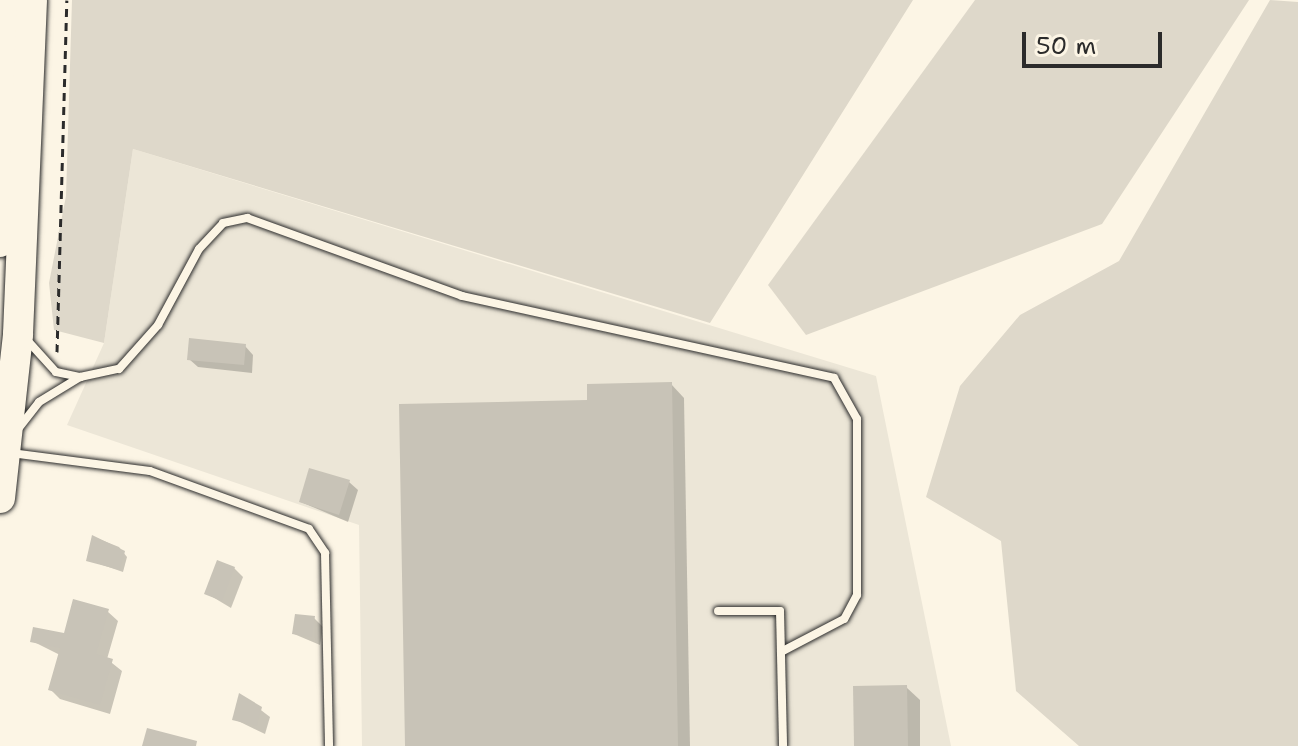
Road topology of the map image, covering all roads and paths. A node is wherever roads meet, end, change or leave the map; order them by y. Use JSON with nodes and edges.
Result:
{"nodes":[{"id":1,"x":6,"y":0,"type":"edge"},
{"id":2,"x":32,"y":0,"type":"edge"},
{"id":3,"x":67,"y":0,"type":"edge"},
{"id":4,"x":2,"y":159,"type":"edge"},
{"id":5,"x":0,"y":242,"type":"edge"},
{"id":6,"x":19,"y":321,"type":"junction"},
{"id":7,"x":56,"y":372,"type":"junction"},
{"id":8,"x":80,"y":377,"type":"junction"},
{"id":9,"x":7,"y":450,"type":"junction"},
{"id":10,"x":0,"y":498,"type":"edge"},
{"id":11,"x":718,"y":611,"type":"dead end"},
{"id":12,"x":781,"y":652,"type":"junction"},
{"id":13,"x":329,"y":746,"type":"edge"},
{"id":14,"x":783,"y":746,"type":"edge"}],
"edges":[{"from":1,"to":4,"type":"highway"},
{"from":2,"to":6,"type":"highway"},
{"from":3,"to":7,"type":"path"},
{"from":4,"to":5,"type":"highway"},
{"from":6,"to":7,"type":"lane"},
{"from":6,"to":9,"type":"highway"},
{"from":7,"to":8,"type":"lane"},
{"from":8,"to":9,"type":"lane"},
{"from":8,"to":12,"type":"lane"},
{"from":9,"to":10,"type":"highway"},
{"from":9,"to":13,"type":"lane"},
{"from":11,"to":12,"type":"lane"},
{"from":12,"to":14,"type":"lane"}]}
